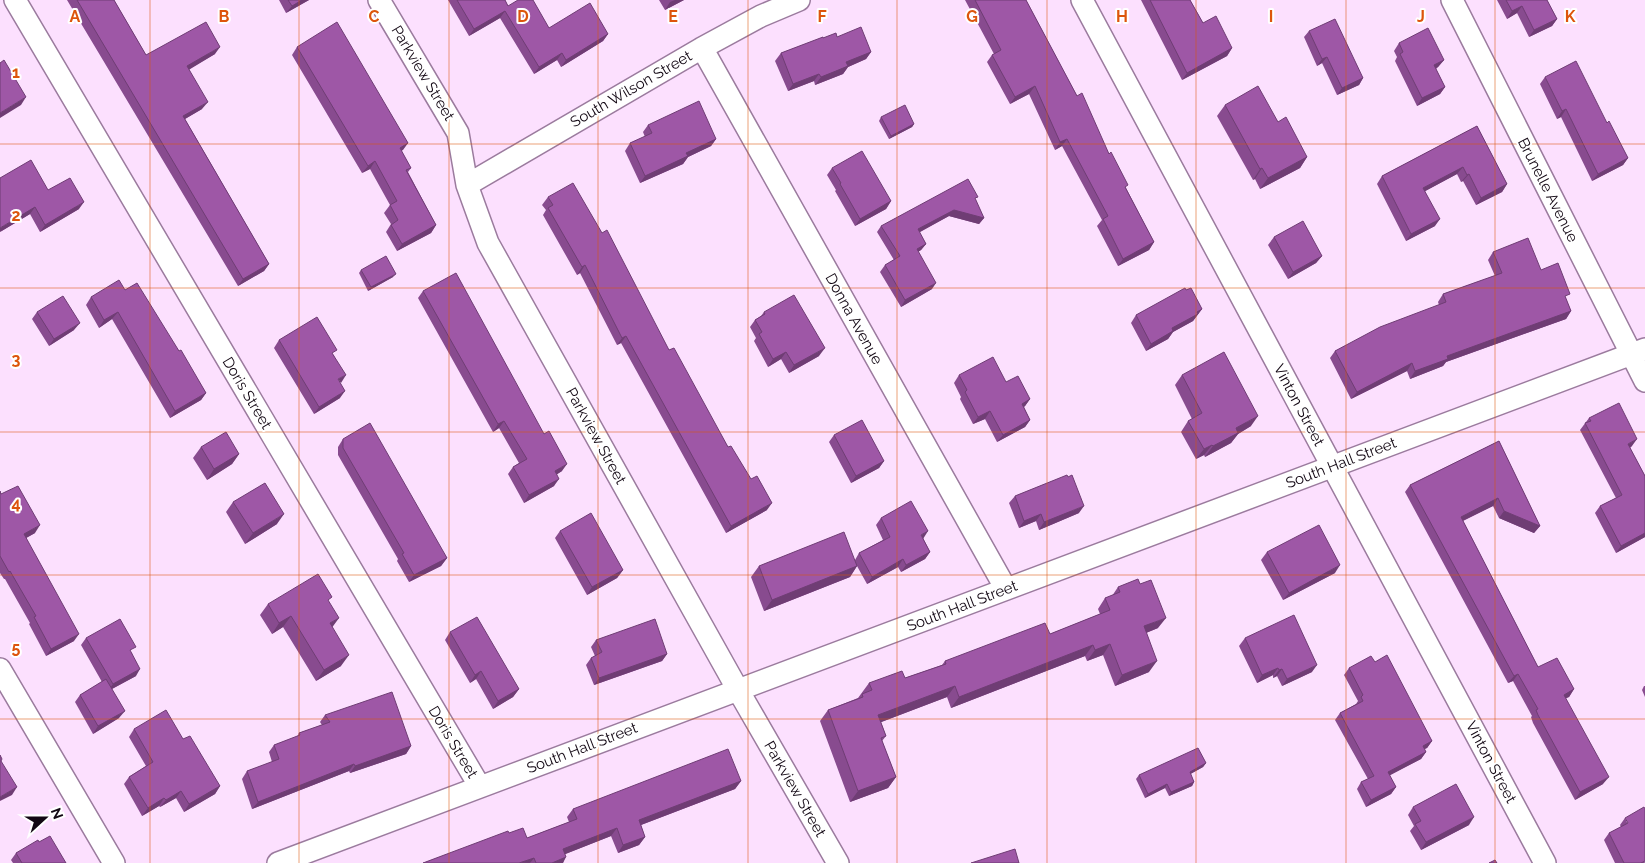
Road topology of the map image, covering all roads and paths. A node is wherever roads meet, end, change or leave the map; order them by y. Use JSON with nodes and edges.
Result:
{"nodes":[{"id":1,"x":15,"y":0,"type":"edge"},
{"id":2,"x":379,"y":0,"type":"edge"},
{"id":3,"x":799,"y":0,"type":"edge"},
{"id":4,"x":1082,"y":0,"type":"edge"},
{"id":5,"x":1452,"y":0,"type":"edge"},
{"id":6,"x":757,"y":8,"type":"edge"},
{"id":7,"x":702,"y":48,"type":"junction"},
{"id":8,"x":467,"y":185,"type":"junction"},
{"id":9,"x":1638,"y":351,"type":"edge"},
{"id":10,"x":1645,"y":380,"type":"edge"},
{"id":11,"x":1332,"y":466,"type":"junction"},
{"id":12,"x":1006,"y":589,"type":"junction"},
{"id":13,"x":0,"y":669,"type":"edge"},
{"id":14,"x":738,"y":690,"type":"junction"},
{"id":15,"x":480,"y":787,"type":"junction"},
{"id":16,"x":114,"y":863,"type":"edge"},
{"id":17,"x":278,"y":863,"type":"edge"},
{"id":18,"x":838,"y":863,"type":"edge"},
{"id":19,"x":1545,"y":863,"type":"edge"}],
"edges":[{"from":1,"to":15,"type":"street","name":"Doris Street"},
{"from":2,"to":8,"type":"street","name":"Parkview Street"},
{"from":3,"to":6,"type":"street","name":"South Wilson Street"},
{"from":4,"to":11,"type":"street","name":"Vinton Street"},
{"from":5,"to":9,"type":"street","name":"Brunelle Avenue"},
{"from":6,"to":7,"type":"street","name":"South Wilson Street"},
{"from":7,"to":8,"type":"street","name":"South Wilson Street"},
{"from":7,"to":12,"type":"street","name":"Donna Avenue"},
{"from":8,"to":14,"type":"street","name":"Parkview Street"},
{"from":9,"to":10,"type":"street","name":"Brunelle Avenue"},
{"from":9,"to":11,"type":"street","name":"South Hall Street"},
{"from":11,"to":12,"type":"street","name":"South Hall Street"},
{"from":11,"to":19,"type":"street","name":"Vinton Street"},
{"from":12,"to":14,"type":"street","name":"South Hall Street"},
{"from":13,"to":16,"type":"street"},
{"from":14,"to":15,"type":"street","name":"South Hall Street"},
{"from":14,"to":18,"type":"street","name":"Parkview Street"},
{"from":15,"to":17,"type":"street","name":"South Hall Street"}]}
